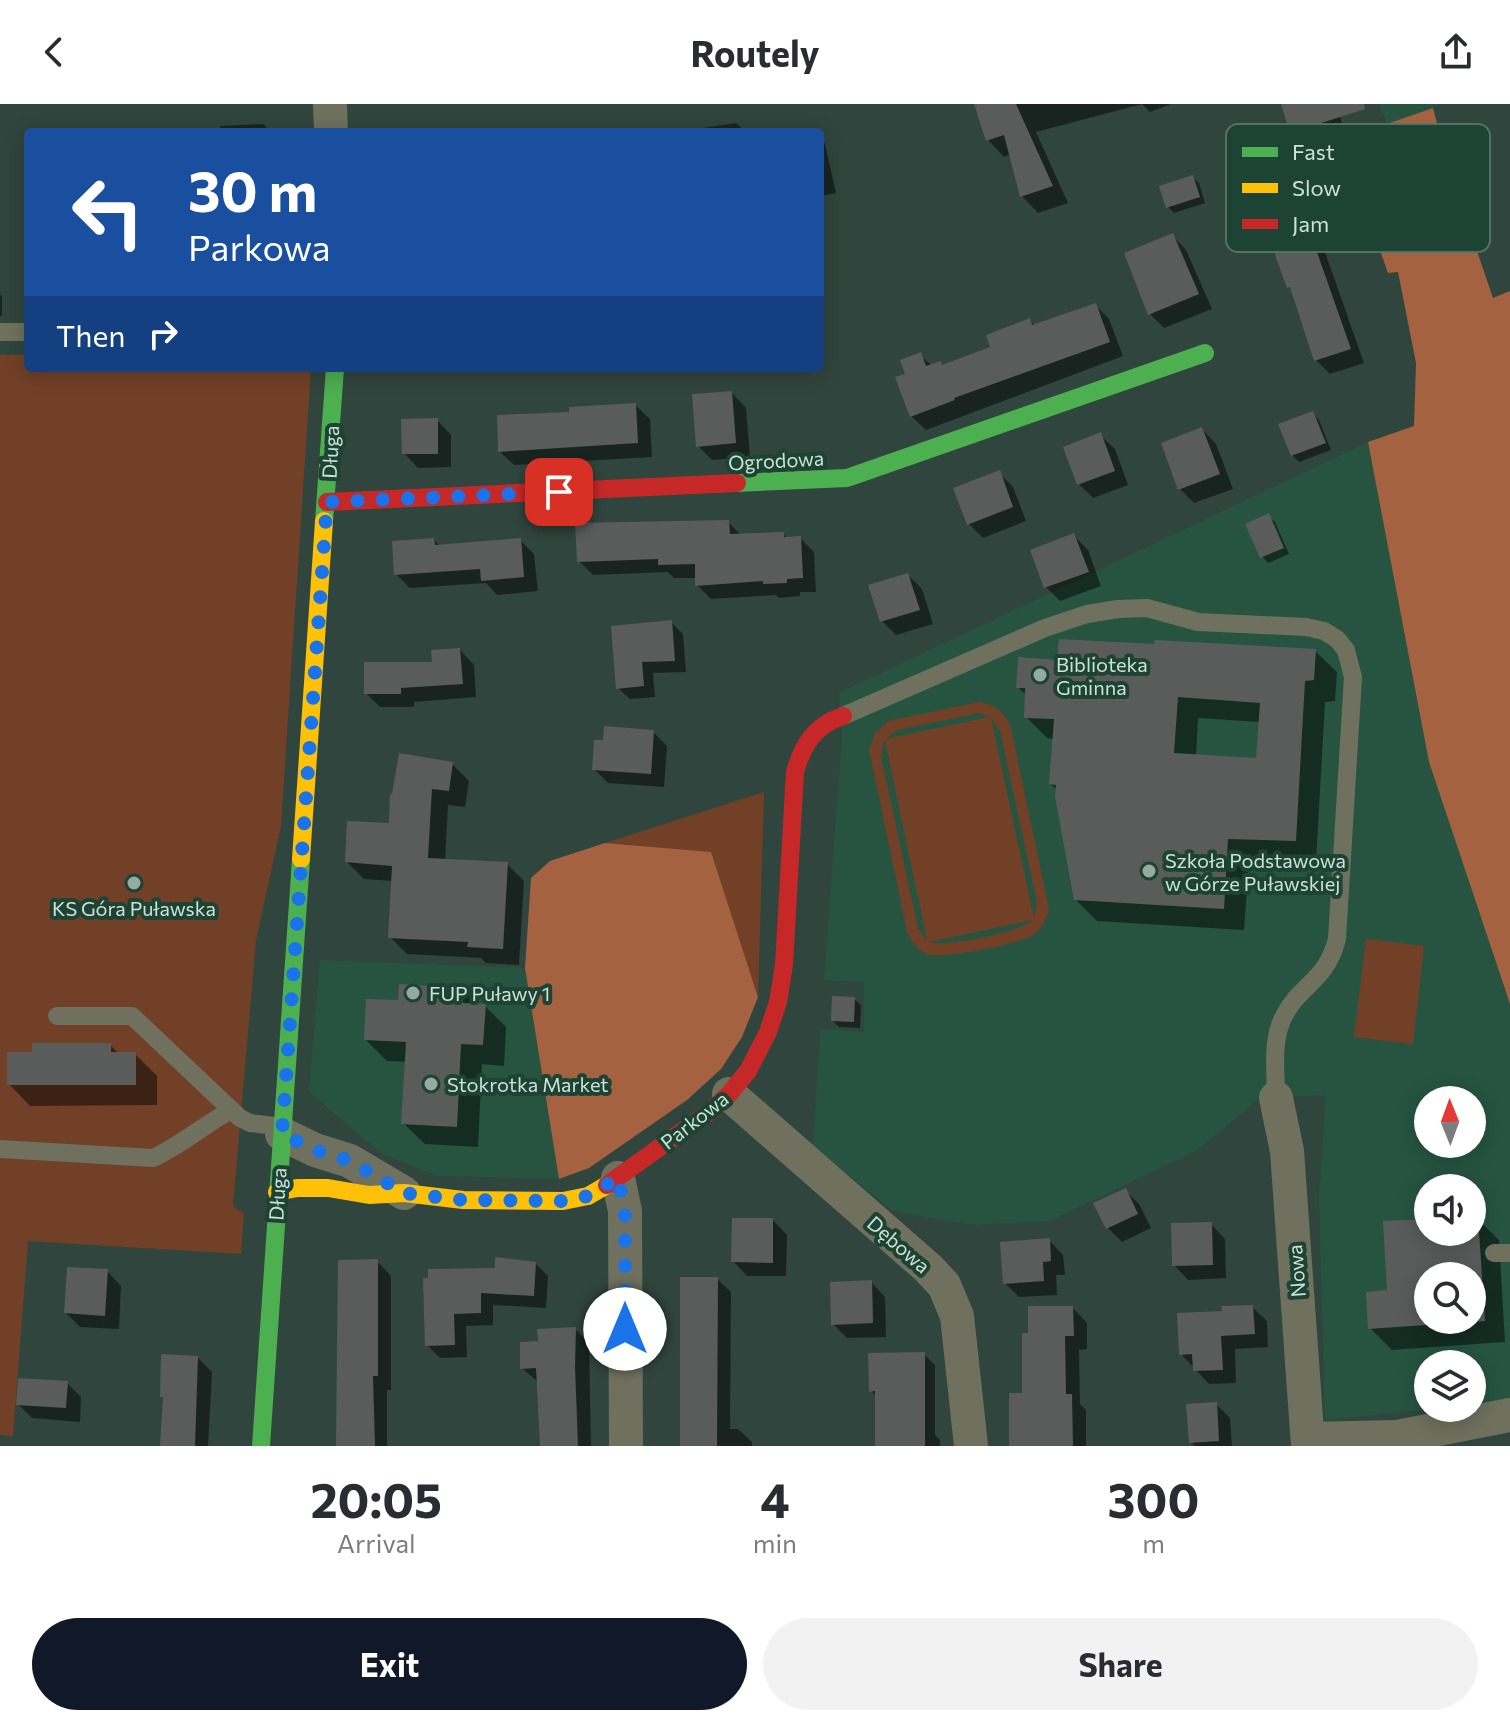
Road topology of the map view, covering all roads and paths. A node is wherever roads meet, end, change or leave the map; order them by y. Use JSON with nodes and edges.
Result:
{"nodes":[{"id":1,"x":330,"y":104,"type":"edge"},
{"id":2,"x":331,"y":128,"type":"edge"},
{"id":3,"x":0,"y":332,"type":"edge"},
{"id":4,"x":24,"y":332,"type":"edge"},
{"id":5,"x":1205,"y":353,"type":"dead end"},
{"id":6,"x":335,"y":372,"type":"edge"},
{"id":7,"x":327,"y":502,"type":"junction"},
{"id":8,"x":843,"y":716,"type":"joint"},
{"id":9,"x":57,"y":1016,"type":"dead end"},
{"id":10,"x":729,"y":1094,"type":"junction"},
{"id":11,"x":1276,"y":1098,"type":"joint"},
{"id":12,"x":231,"y":1110,"type":"junction"},
{"id":13,"x":282,"y":1131,"type":"junction"},
{"id":14,"x":0,"y":1149,"type":"edge"},
{"id":15,"x":618,"y":1178,"type":"junction"},
{"id":16,"x":277,"y":1192,"type":"junction"},
{"id":17,"x":404,"y":1193,"type":"junction"},
{"id":18,"x":1510,"y":1415,"type":"edge"},
{"id":19,"x":1397,"y":1441,"type":"edge"},
{"id":20,"x":1308,"y":1443,"type":"edge"},
{"id":21,"x":261,"y":1446,"type":"edge"},
{"id":22,"x":626,"y":1446,"type":"edge"},
{"id":23,"x":971,"y":1446,"type":"edge"}],
"edges":[{"from":1,"to":2,"type":"street"},
{"from":3,"to":4,"type":"lane"},
{"from":5,"to":7,"type":"street","name":"Ogrodowa"},
{"from":6,"to":7,"type":"street","name":"Długa"},
{"from":7,"to":13,"type":"street","name":"Długa"},
{"from":8,"to":10,"type":"street","name":"Parkowa"},
{"from":8,"to":11,"type":"lane"},
{"from":9,"to":12,"type":"lane"},
{"from":10,"to":15,"type":"street","name":"Parkowa"},
{"from":10,"to":23,"type":"street","name":"Dębowa"},
{"from":11,"to":20,"type":"street","name":"Nowa"},
{"from":12,"to":13,"type":"lane"},
{"from":12,"to":14,"type":"lane"},
{"from":13,"to":16,"type":"street","name":"Długa"},
{"from":13,"to":17,"type":"street","name":"Parkowa"},
{"from":15,"to":17,"type":"street","name":"Parkowa"},
{"from":15,"to":22,"type":"street"},
{"from":16,"to":17,"type":"street","name":"Parkowa"},
{"from":16,"to":21,"type":"street","name":"Długa"},
{"from":18,"to":19,"type":"street"},
{"from":19,"to":20,"type":"street"}]}
